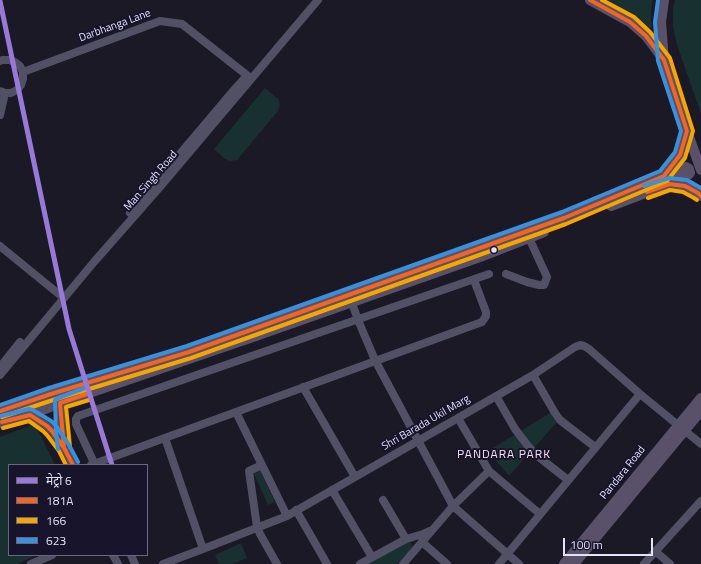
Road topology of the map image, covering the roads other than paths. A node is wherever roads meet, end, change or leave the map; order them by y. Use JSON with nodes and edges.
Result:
{"nodes":[{"id":1,"x":311,"y":0,"type":"edge"},
{"id":2,"x":318,"y":0,"type":"edge"},
{"id":3,"x":590,"y":0,"type":"edge"},
{"id":4,"x":664,"y":0,"type":"edge"},
{"id":5,"x":664,"y":60,"type":"junction"},
{"id":6,"x":0,"y":61,"type":"edge"},
{"id":7,"x":23,"y":72,"type":"junction"},
{"id":8,"x":248,"y":76,"type":"junction"},
{"id":9,"x":2,"y":92,"type":"edge"},
{"id":10,"x":0,"y":115,"type":"edge"},
{"id":11,"x":687,"y":131,"type":"junction"},
{"id":12,"x":700,"y":166,"type":"edge"},
{"id":13,"x":666,"y":180,"type":"junction"},
{"id":14,"x":701,"y":196,"type":"edge"},
{"id":15,"x":529,"y":238,"type":"junction"},
{"id":16,"x":0,"y":246,"type":"edge"},
{"id":17,"x":489,"y":274,"type":"dead end"},
{"id":18,"x":506,"y":274,"type":"dead end"},
{"id":19,"x":474,"y":280,"type":"junction"},
{"id":20,"x":60,"y":295,"type":"junction"},
{"id":21,"x":352,"y":302,"type":"junction"},
{"id":22,"x":358,"y":320,"type":"junction"},
{"id":23,"x":374,"y":360,"type":"junction"},
{"id":24,"x":0,"y":366,"type":"edge"},
{"id":25,"x":0,"y":375,"type":"edge"},
{"id":26,"x":533,"y":375,"type":"junction"},
{"id":27,"x":303,"y":387,"type":"junction"},
{"id":28,"x":640,"y":394,"type":"junction"},
{"id":29,"x":496,"y":396,"type":"junction"},
{"id":30,"x":701,"y":398,"type":"edge"},
{"id":31,"x":60,"y":403,"type":"junction"},
{"id":32,"x":701,"y":411,"type":"edge"},
{"id":33,"x":0,"y":412,"type":"edge"},
{"id":34,"x":236,"y":412,"type":"junction"},
{"id":35,"x":30,"y":415,"type":"junction"},
{"id":36,"x":458,"y":418,"type":"junction"},
{"id":37,"x":0,"y":423,"type":"edge"},
{"id":38,"x":682,"y":428,"type":"junction"},
{"id":39,"x":165,"y":438,"type":"junction"},
{"id":40,"x":417,"y":441,"type":"junction"},
{"id":41,"x":701,"y":444,"type":"edge"},
{"id":42,"x":595,"y":447,"type":"junction"},
{"id":43,"x":64,"y":448,"type":"junction"},
{"id":44,"x":72,"y":464,"type":"edge"},
{"id":45,"x":93,"y":464,"type":"edge"},
{"id":46,"x":262,"y":465,"type":"junction"},
{"id":47,"x":490,"y":471,"type":"junction"},
{"id":48,"x":355,"y":477,"type":"junction"},
{"id":49,"x":568,"y":480,"type":"junction"},
{"id":50,"x":332,"y":490,"type":"junction"},
{"id":51,"x":383,"y":500,"type":"dead end"},
{"id":52,"x":701,"y":501,"type":"edge"},
{"id":53,"x":453,"y":506,"type":"junction"},
{"id":54,"x":296,"y":510,"type":"junction"},
{"id":55,"x":540,"y":514,"type":"junction"},
{"id":56,"x":286,"y":516,"type":"junction"},
{"id":57,"x":257,"y":527,"type":"junction"},
{"id":58,"x":404,"y":536,"type":"junction"},
{"id":59,"x":422,"y":538,"type":"junction"},
{"id":60,"x":203,"y":549,"type":"junction"},
{"id":61,"x":655,"y":551,"type":"junction"},
{"id":62,"x":507,"y":554,"type":"junction"},
{"id":63,"x":50,"y":556,"type":"edge"},
{"id":64,"x":372,"y":557,"type":"junction"},
{"id":65,"x":31,"y":564,"type":"edge"},
{"id":66,"x":164,"y":564,"type":"edge"},
{"id":67,"x":277,"y":564,"type":"edge"},
{"id":68,"x":327,"y":564,"type":"edge"},
{"id":69,"x":360,"y":564,"type":"edge"},
{"id":70,"x":403,"y":564,"type":"edge"},
{"id":71,"x":447,"y":564,"type":"edge"},
{"id":72,"x":499,"y":564,"type":"edge"},
{"id":73,"x":519,"y":564,"type":"edge"},
{"id":74,"x":564,"y":564,"type":"edge"},
{"id":75,"x":574,"y":564,"type":"edge"},
{"id":76,"x":644,"y":564,"type":"edge"},
{"id":77,"x":670,"y":564,"type":"edge"}],
"edges":[{"from":1,"to":8,"type":"street","name":"Man Singh Road"},
{"from":2,"to":25,"type":"street","name":"Man Singh Road"},
{"from":3,"to":5,"type":"main road"},
{"from":4,"to":5,"type":"main road"},
{"from":5,"to":11,"type":"main road"},
{"from":6,"to":7,"type":"street"},
{"from":7,"to":8,"type":"street","name":"Darbhanga Lane"},
{"from":7,"to":9,"type":"street"},
{"from":8,"to":20,"type":"street","name":"Man Singh Road"},
{"from":9,"to":10,"type":"street"},
{"from":11,"to":12,"type":"main road"},
{"from":11,"to":13,"type":"main road"},
{"from":12,"to":13,"type":"main road"},
{"from":13,"to":14,"type":"main road"},
{"from":13,"to":15,"type":"main road"},
{"from":13,"to":33,"type":"main road"},
{"from":15,"to":18,"type":"street"},
{"from":15,"to":21,"type":"main road"},
{"from":16,"to":20,"type":"street"},
{"from":17,"to":19,"type":"street"},
{"from":19,"to":22,"type":"street"},
{"from":19,"to":23,"type":"street"},
{"from":20,"to":24,"type":"street","name":"Man Singh Road"},
{"from":21,"to":22,"type":"street"},
{"from":21,"to":31,"type":"main road"},
{"from":22,"to":23,"type":"street"},
{"from":22,"to":45,"type":"street"},
{"from":23,"to":27,"type":"street"},
{"from":23,"to":40,"type":"street"},
{"from":26,"to":28,"type":"street","name":"Shri Barada Ukil Marg"},
{"from":26,"to":29,"type":"street","name":"Shri Barada Ukil Marg"},
{"from":26,"to":42,"type":"street"},
{"from":27,"to":34,"type":"street"},
{"from":27,"to":48,"type":"street"},
{"from":28,"to":38,"type":"street","name":"Shri Barada Ukil Marg"},
{"from":28,"to":42,"type":"street"},
{"from":29,"to":36,"type":"street","name":"Shri Barada Ukil Marg"},
{"from":29,"to":49,"type":"street"},
{"from":30,"to":38,"type":"main road","name":"Pandara Road"},
{"from":31,"to":35,"type":"main road"},
{"from":31,"to":43,"type":"street"},
{"from":32,"to":38,"type":"main road","name":"Pandara Road"},
{"from":34,"to":39,"type":"street"},
{"from":34,"to":46,"type":"street"},
{"from":35,"to":37,"type":"main road"},
{"from":35,"to":43,"type":"street"},
{"from":36,"to":40,"type":"street","name":"Shri Barada Ukil Marg"},
{"from":36,"to":47,"type":"street"},
{"from":38,"to":41,"type":"street","name":"Shri Barada Ukil Marg"},
{"from":38,"to":74,"type":"main road","name":"Pandara Road"},
{"from":38,"to":75,"type":"main road","name":"Pandara Road"},
{"from":39,"to":45,"type":"street"},
{"from":39,"to":60,"type":"street"},
{"from":40,"to":48,"type":"street","name":"Shri Barada Ukil Marg"},
{"from":40,"to":53,"type":"street"},
{"from":42,"to":49,"type":"street"},
{"from":43,"to":44,"type":"street"},
{"from":46,"to":56,"type":"street"},
{"from":46,"to":57,"type":"street"},
{"from":47,"to":53,"type":"street"},
{"from":47,"to":55,"type":"street"},
{"from":48,"to":50,"type":"street","name":"Shri Barada Ukil Marg"},
{"from":49,"to":55,"type":"street"},
{"from":50,"to":54,"type":"street","name":"Shri Barada Ukil Marg"},
{"from":50,"to":64,"type":"street"},
{"from":51,"to":58,"type":"street"},
{"from":52,"to":61,"type":"street"},
{"from":53,"to":59,"type":"street"},
{"from":53,"to":62,"type":"street"},
{"from":54,"to":56,"type":"street","name":"Shri Barada Ukil Marg"},
{"from":54,"to":68,"type":"street"},
{"from":55,"to":62,"type":"street"},
{"from":56,"to":57,"type":"street","name":"Shri Barada Ukil Marg"},
{"from":57,"to":60,"type":"street","name":"Shri Barada Ukil Marg"},
{"from":57,"to":67,"type":"street"},
{"from":58,"to":59,"type":"street"},
{"from":58,"to":64,"type":"street"},
{"from":59,"to":70,"type":"street"},
{"from":59,"to":71,"type":"street"},
{"from":60,"to":66,"type":"street","name":"Shri Barada Ukil Marg"},
{"from":61,"to":76,"type":"street"},
{"from":61,"to":77,"type":"street"},
{"from":62,"to":72,"type":"street"},
{"from":62,"to":73,"type":"street"},
{"from":63,"to":65,"type":"street"},
{"from":64,"to":69,"type":"street"}]}
